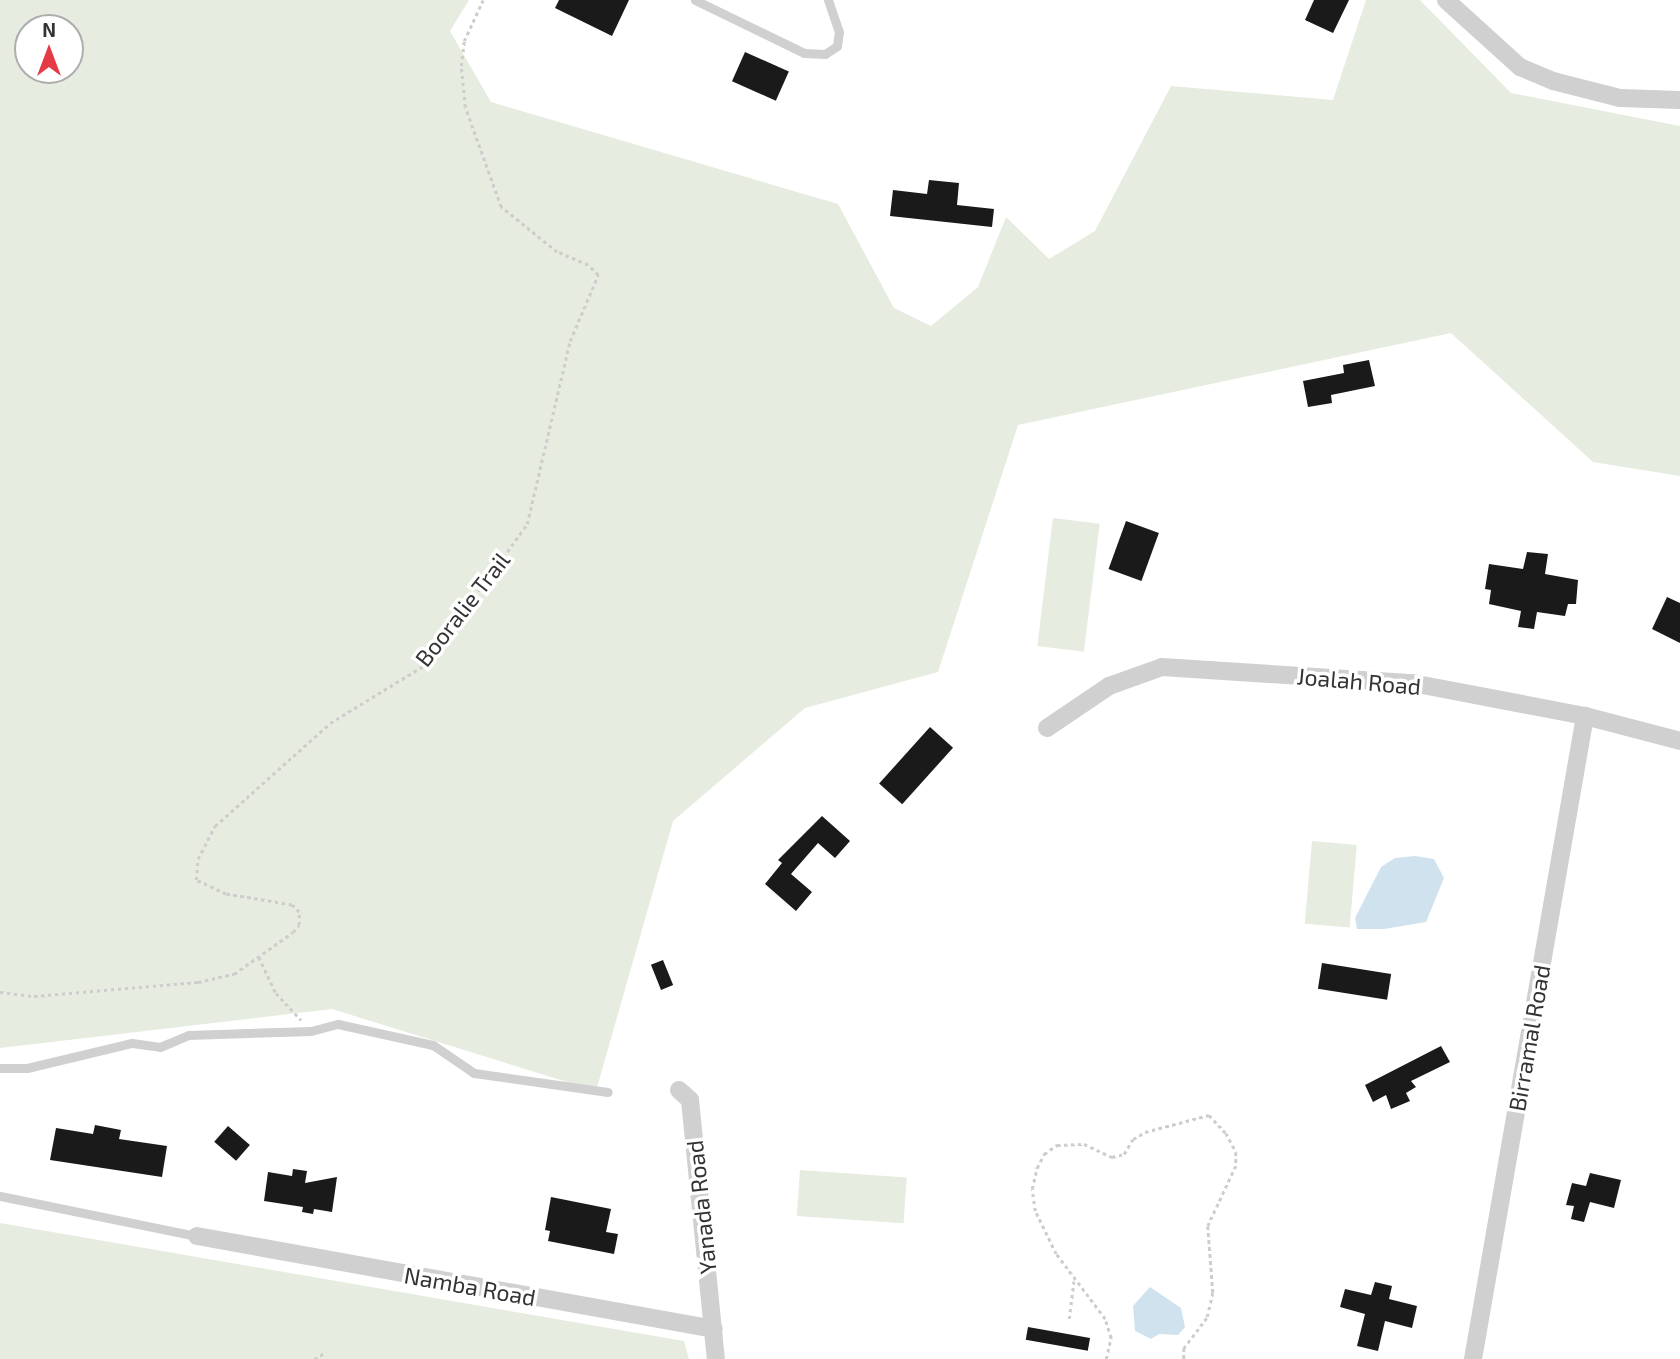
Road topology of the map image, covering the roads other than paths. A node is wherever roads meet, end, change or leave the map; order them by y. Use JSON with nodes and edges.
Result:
{"nodes":[{"id":1,"x":695,"y":0,"type":"edge"},
{"id":2,"x":828,"y":0,"type":"edge"},
{"id":3,"x":1446,"y":0,"type":"edge"},
{"id":4,"x":1680,"y":100,"type":"edge"},
{"id":5,"x":1585,"y":716,"type":"junction"},
{"id":6,"x":1047,"y":728,"type":"dead end"},
{"id":7,"x":1680,"y":741,"type":"edge"},
{"id":8,"x":0,"y":1068,"type":"edge"},
{"id":9,"x":679,"y":1090,"type":"dead end"},
{"id":10,"x":608,"y":1092,"type":"dead end"},
{"id":11,"x":0,"y":1196,"type":"edge"},
{"id":12,"x":197,"y":1236,"type":"joint"},
{"id":13,"x":714,"y":1329,"type":"junction"},
{"id":14,"x":716,"y":1359,"type":"edge"},
{"id":15,"x":1473,"y":1359,"type":"edge"}],
"edges":[{"from":1,"to":2,"type":"lane"},
{"from":3,"to":4,"type":"street"},
{"from":5,"to":6,"type":"street","name":"Joalah Road"},
{"from":5,"to":7,"type":"street","name":"Joalah Road"},
{"from":5,"to":15,"type":"street","name":"Birramal Road"},
{"from":8,"to":10,"type":"lane"},
{"from":9,"to":13,"type":"street","name":"Yanada Road"},
{"from":11,"to":12,"type":"lane"},
{"from":12,"to":13,"type":"street","name":"Namba Road"},
{"from":13,"to":14,"type":"street"}]}
